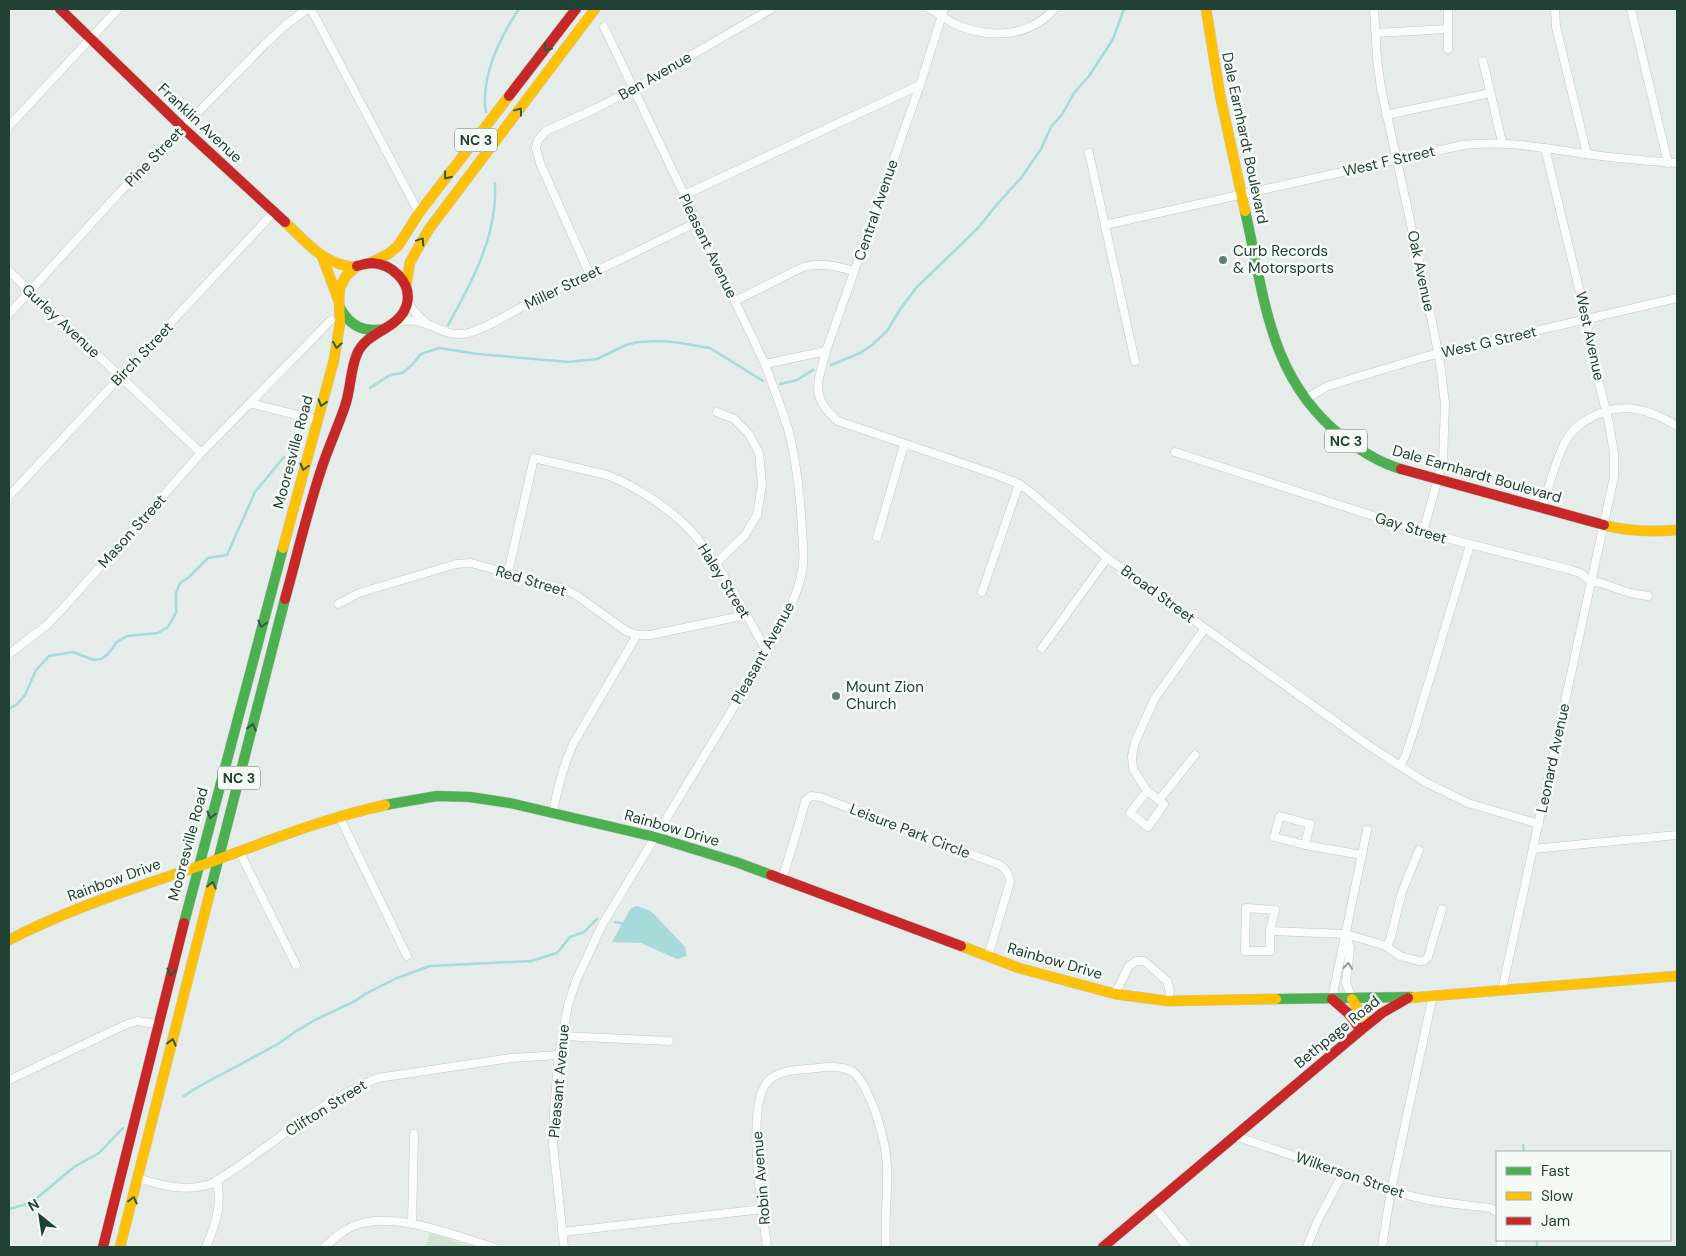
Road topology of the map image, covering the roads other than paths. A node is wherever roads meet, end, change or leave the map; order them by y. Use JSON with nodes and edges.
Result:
{"nodes":[{"id":1,"x":60,"y":9,"type":"edge"},
{"id":2,"x":118,"y":9,"type":"edge"},
{"id":3,"x":307,"y":9,"type":"edge"},
{"id":4,"x":311,"y":9,"type":"edge"},
{"id":5,"x":576,"y":9,"type":"edge"},
{"id":6,"x":595,"y":9,"type":"edge"},
{"id":7,"x":771,"y":9,"type":"edge"},
{"id":8,"x":930,"y":9,"type":"edge"},
{"id":9,"x":1054,"y":9,"type":"edge"},
{"id":10,"x":1206,"y":9,"type":"edge"},
{"id":11,"x":1374,"y":9,"type":"edge"},
{"id":12,"x":1448,"y":9,"type":"edge"},
{"id":13,"x":1555,"y":9,"type":"edge"},
{"id":14,"x":1631,"y":9,"type":"edge"},
{"id":15,"x":943,"y":13,"type":"edge"},
{"id":16,"x":604,"y":27,"type":"dead end"},
{"id":17,"x":1448,"y":30,"type":"junction"},
{"id":18,"x":1376,"y":33,"type":"junction"},
{"id":19,"x":91,"y":38,"type":"junction"},
{"id":20,"x":1448,"y":49,"type":"dead end"},
{"id":21,"x":1483,"y":61,"type":"dead end"},
{"id":22,"x":920,"y":85,"type":"junction"},
{"id":23,"x":633,"y":89,"type":"junction"},
{"id":24,"x":1490,"y":93,"type":"junction"},
{"id":25,"x":1386,"y":115,"type":"junction"},
{"id":26,"x":9,"y":126,"type":"edge"},
{"id":27,"x":183,"y":128,"type":"junction"},
{"id":28,"x":1502,"y":142,"type":"junction"},
{"id":29,"x":1545,"y":148,"type":"junction"},
{"id":30,"x":1089,"y":153,"type":"dead end"},
{"id":31,"x":1587,"y":154,"type":"junction"},
{"id":32,"x":1396,"y":160,"type":"junction"},
{"id":33,"x":1668,"y":163,"type":"junction"},
{"id":34,"x":1677,"y":163,"type":"edge"},
{"id":35,"x":1242,"y":194,"type":"junction"},
{"id":36,"x":684,"y":195,"type":"junction"},
{"id":37,"x":274,"y":212,"type":"junction"},
{"id":38,"x":419,"y":213,"type":"junction"},
{"id":39,"x":697,"y":222,"type":"junction"},
{"id":40,"x":1105,"y":225,"type":"junction"},
{"id":41,"x":322,"y":256,"type":"junction"},
{"id":42,"x":370,"y":262,"type":"junction"},
{"id":43,"x":356,"y":267,"type":"junction"},
{"id":44,"x":854,"y":270,"type":"junction"},
{"id":45,"x":9,"y":271,"type":"edge"},
{"id":46,"x":590,"y":275,"type":"junction"},
{"id":47,"x":30,"y":291,"type":"junction"},
{"id":48,"x":406,"y":291,"type":"junction"},
{"id":49,"x":1677,"y":298,"type":"edge"},
{"id":50,"x":735,"y":301,"type":"junction"},
{"id":51,"x":339,"y":302,"type":"junction"},
{"id":52,"x":9,"y":314,"type":"edge"},
{"id":53,"x":1586,"y":319,"type":"junction"},
{"id":54,"x":330,"y":320,"type":"dead end"},
{"id":55,"x":427,"y":324,"type":"junction"},
{"id":56,"x":392,"y":325,"type":"junction"},
{"id":57,"x":826,"y":351,"type":"junction"},
{"id":58,"x":1438,"y":354,"type":"junction"},
{"id":59,"x":1135,"y":361,"type":"dead end"},
{"id":60,"x":765,"y":364,"type":"junction"},
{"id":61,"x":120,"y":376,"type":"junction"},
{"id":62,"x":1305,"y":399,"type":"junction"},
{"id":63,"x":250,"y":403,"type":"junction"},
{"id":64,"x":1607,"y":411,"type":"junction"},
{"id":65,"x":717,"y":412,"type":"dead end"},
{"id":66,"x":317,"y":420,"type":"junction"},
{"id":67,"x":1677,"y":426,"type":"edge"},
{"id":68,"x":904,"y":445,"type":"junction"},
{"id":69,"x":1175,"y":452,"type":"dead end"},
{"id":70,"x":201,"y":453,"type":"junction"},
{"id":71,"x":1439,"y":479,"type":"junction"},
{"id":72,"x":1019,"y":484,"type":"junction"},
{"id":73,"x":9,"y":496,"type":"edge"},
{"id":74,"x":1542,"y":509,"type":"junction"},
{"id":75,"x":1603,"y":526,"type":"junction"},
{"id":76,"x":1677,"y":530,"type":"edge"},
{"id":77,"x":1423,"y":532,"type":"junction"},
{"id":78,"x":877,"y":537,"type":"dead end"},
{"id":79,"x":1470,"y":545,"type":"junction"},
{"id":80,"x":1107,"y":558,"type":"junction"},
{"id":81,"x":716,"y":563,"type":"junction"},
{"id":82,"x":508,"y":573,"type":"junction"},
{"id":83,"x":1591,"y":581,"type":"junction"},
{"id":84,"x":982,"y":592,"type":"dead end"},
{"id":85,"x":1648,"y":596,"type":"dead end"},
{"id":86,"x":338,"y":604,"type":"dead end"},
{"id":87,"x":746,"y":615,"type":"junction"},
{"id":88,"x":1205,"y":628,"type":"junction"},
{"id":89,"x":637,"y":635,"type":"junction"},
{"id":90,"x":1042,"y":648,"type":"dead end"},
{"id":91,"x":767,"y":652,"type":"junction"},
{"id":92,"x":9,"y":654,"type":"edge"},
{"id":93,"x":1195,"y":755,"type":"dead end"},
{"id":94,"x":1400,"y":766,"type":"junction"},
{"id":95,"x":1147,"y":791,"type":"junction"},
{"id":96,"x":1159,"y":800,"type":"junction"},
{"id":97,"x":553,"y":813,"type":"junction"},
{"id":98,"x":339,"y":816,"type":"junction"},
{"id":99,"x":1539,"y":824,"type":"junction"},
{"id":100,"x":1367,"y":830,"type":"dead end"},
{"id":101,"x":1677,"y":835,"type":"edge"},
{"id":102,"x":655,"y":837,"type":"junction"},
{"id":103,"x":1304,"y":845,"type":"junction"},
{"id":104,"x":238,"y":850,"type":"junction"},
{"id":105,"x":1419,"y":850,"type":"dead end"},
{"id":106,"x":1533,"y":850,"type":"junction"},
{"id":107,"x":1362,"y":855,"type":"junction"},
{"id":108,"x":219,"y":858,"type":"junction"},
{"id":109,"x":198,"y":865,"type":"junction"},
{"id":110,"x":782,"y":880,"type":"junction"},
{"id":111,"x":1442,"y":909,"type":"dead end"},
{"id":112,"x":1270,"y":931,"type":"junction"},
{"id":113,"x":1346,"y":934,"type":"junction"},
{"id":114,"x":9,"y":940,"type":"edge"},
{"id":115,"x":1386,"y":946,"type":"junction"},
{"id":116,"x":407,"y":956,"type":"dead end"},
{"id":117,"x":988,"y":956,"type":"junction"},
{"id":118,"x":296,"y":965,"type":"dead end"},
{"id":119,"x":1677,"y":976,"type":"edge"},
{"id":120,"x":1502,"y":990,"type":"junction"},
{"id":121,"x":1115,"y":994,"type":"junction"},
{"id":122,"x":1433,"y":996,"type":"junction"},
{"id":123,"x":1411,"y":997,"type":"junction"},
{"id":124,"x":1332,"y":999,"type":"junction"},
{"id":125,"x":1352,"y":999,"type":"junction"},
{"id":126,"x":1168,"y":1001,"type":"junction"},
{"id":127,"x":158,"y":1024,"type":"junction"},
{"id":128,"x":1364,"y":1027,"type":"junction"},
{"id":129,"x":561,"y":1036,"type":"junction"},
{"id":130,"x":669,"y":1041,"type":"dead end"},
{"id":131,"x":559,"y":1055,"type":"junction"},
{"id":132,"x":9,"y":1080,"type":"edge"},
{"id":133,"x":414,"y":1134,"type":"dead end"},
{"id":134,"x":1235,"y":1136,"type":"junction"},
{"id":135,"x":1343,"y":1173,"type":"junction"},
{"id":136,"x":138,"y":1178,"type":"junction"},
{"id":137,"x":218,"y":1180,"type":"junction"},
{"id":138,"x":1391,"y":1190,"type":"junction"},
{"id":139,"x":1153,"y":1205,"type":"junction"},
{"id":140,"x":763,"y":1209,"type":"junction"},
{"id":141,"x":1496,"y":1211,"type":"edge"},
{"id":142,"x":412,"y":1224,"type":"junction"},
{"id":143,"x":562,"y":1232,"type":"junction"},
{"id":144,"x":103,"y":1247,"type":"edge"},
{"id":145,"x":120,"y":1247,"type":"edge"},
{"id":146,"x":206,"y":1247,"type":"edge"},
{"id":147,"x":324,"y":1247,"type":"edge"},
{"id":148,"x":493,"y":1247,"type":"edge"},
{"id":149,"x":564,"y":1247,"type":"edge"},
{"id":150,"x":767,"y":1247,"type":"edge"},
{"id":151,"x":886,"y":1247,"type":"edge"},
{"id":152,"x":1103,"y":1247,"type":"edge"},
{"id":153,"x":1186,"y":1247,"type":"edge"},
{"id":154,"x":1307,"y":1247,"type":"edge"},
{"id":155,"x":1382,"y":1247,"type":"edge"}],
"edges":[{"from":1,"to":19,"type":"main road","name":"Franklin Avenue"},
{"from":2,"to":19,"type":"street"},
{"from":3,"to":27,"type":"street","name":"Pine Street"},
{"from":4,"to":38,"type":"street"},
{"from":5,"to":38,"type":"main road","number":"NC 3","one_way":true},
{"from":48,"to":6,"type":"main road","name":"Mooresville Road","one_way":true},
{"from":7,"to":23,"type":"street","name":"Ben Avenue"},
{"from":8,"to":15,"type":"street"},
{"from":9,"to":15,"type":"street"},
{"from":10,"to":35,"type":"main road","name":"Dale Earnhardt Boulevard","number":"NC 3"},
{"from":11,"to":18,"type":"street","name":"Oak Avenue"},
{"from":12,"to":17,"type":"street"},
{"from":13,"to":31,"type":"street"},
{"from":14,"to":33,"type":"street"},
{"from":15,"to":22,"type":"street","name":"Central Avenue"},
{"from":16,"to":23,"type":"street","name":"Pleasant Avenue"},
{"from":17,"to":18,"type":"street"},
{"from":17,"to":20,"type":"street"},
{"from":18,"to":25,"type":"street","name":"Oak Avenue"},
{"from":19,"to":26,"type":"street"},
{"from":19,"to":27,"type":"main road","name":"Franklin Avenue"},
{"from":21,"to":24,"type":"street"},
{"from":22,"to":36,"type":"street"},
{"from":22,"to":44,"type":"street","name":"Central Avenue"},
{"from":23,"to":36,"type":"street","name":"Pleasant Avenue"},
{"from":23,"to":46,"type":"street","name":"Ben Avenue"},
{"from":24,"to":25,"type":"street"},
{"from":24,"to":28,"type":"street"},
{"from":25,"to":32,"type":"street","name":"Oak Avenue"},
{"from":27,"to":37,"type":"main road","name":"Franklin Avenue"},
{"from":27,"to":47,"type":"street","name":"Pine Street"},
{"from":28,"to":29,"type":"street","name":"West F Street"},
{"from":28,"to":32,"type":"street","name":"West F Street"},
{"from":29,"to":31,"type":"street","name":"West F Street"},
{"from":29,"to":53,"type":"street","name":"West Avenue"},
{"from":30,"to":40,"type":"street"},
{"from":31,"to":33,"type":"street","name":"West F Street"},
{"from":32,"to":35,"type":"street","name":"West F Street"},
{"from":32,"to":58,"type":"street","name":"Oak Avenue"},
{"from":33,"to":34,"type":"street","name":"West F Street"},
{"from":35,"to":40,"type":"street","name":"West F Street"},
{"from":35,"to":62,"type":"main road","name":"Dale Earnhardt Boulevard","number":"NC 3"},
{"from":36,"to":39,"type":"street","name":"Pleasant Avenue"},
{"from":37,"to":41,"type":"main road","name":"Franklin Avenue"},
{"from":37,"to":61,"type":"street","name":"Birch Street"},
{"from":38,"to":42,"type":"main road","number":"NC 3"},
{"from":39,"to":46,"type":"street","name":"Miller Street"},
{"from":39,"to":50,"type":"street","name":"Pleasant Avenue"},
{"from":40,"to":59,"type":"street"},
{"from":41,"to":43,"type":"main road","name":"Franklin Avenue"},
{"from":41,"to":51,"type":"main road","name":"Franklin Avenue"},
{"from":42,"to":43,"type":"main road"},
{"from":42,"to":48,"type":"main road"},
{"from":43,"to":51,"type":"main road","name":"Mooresville Road"},
{"from":44,"to":50,"type":"street"},
{"from":44,"to":57,"type":"street","name":"Central Avenue"},
{"from":45,"to":47,"type":"street","name":"Gurley Avenue"},
{"from":46,"to":55,"type":"street","name":"Miller Street"},
{"from":47,"to":52,"type":"street","name":"Pine Street"},
{"from":47,"to":61,"type":"street","name":"Gurley Avenue"},
{"from":48,"to":55,"type":"street","name":"Miller Street"},
{"from":48,"to":56,"type":"main road","name":"Mooresville Road"},
{"from":49,"to":53,"type":"street","name":"West G Street"},
{"from":50,"to":60,"type":"street","name":"Pleasant Avenue"},
{"from":51,"to":56,"type":"main road"},
{"from":51,"to":66,"type":"main road","name":"Mooresville Road","number":"NC 3","one_way":true},
{"from":53,"to":58,"type":"street","name":"West G Street"},
{"from":53,"to":64,"type":"street","name":"West Avenue"},
{"from":54,"to":63,"type":"street","name":"Mason Street"},
{"from":55,"to":56,"type":"street","name":"Miller Street"},
{"from":108,"to":56,"type":"main road","name":"Mooresville Road","number":"NC 3","one_way":true},
{"from":57,"to":60,"type":"street"},
{"from":57,"to":68,"type":"street","name":"Broad Street"},
{"from":58,"to":62,"type":"street","name":"West G Street"},
{"from":58,"to":71,"type":"street","name":"Oak Avenue"},
{"from":60,"to":91,"type":"street","name":"Pleasant Avenue"},
{"from":61,"to":70,"type":"street","name":"Gurley Avenue"},
{"from":61,"to":73,"type":"street","name":"Birch Street"},
{"from":62,"to":71,"type":"main road","name":"Dale Earnhardt Boulevard","number":"NC 3"},
{"from":63,"to":66,"type":"street"},
{"from":63,"to":70,"type":"street","name":"Mason Street"},
{"from":64,"to":67,"type":"street"},
{"from":64,"to":74,"type":"street"},
{"from":64,"to":75,"type":"street","name":"West Avenue"},
{"from":65,"to":81,"type":"street"},
{"from":66,"to":109,"type":"main road","name":"Mooresville Road","number":"NC 3","one_way":true},
{"from":68,"to":72,"type":"street","name":"Broad Street"},
{"from":68,"to":78,"type":"street"},
{"from":69,"to":77,"type":"street","name":"Gay Street"},
{"from":70,"to":92,"type":"street","name":"Mason Street"},
{"from":71,"to":74,"type":"main road","name":"Dale Earnhardt Boulevard","number":"NC 3"},
{"from":71,"to":77,"type":"street","name":"Oak Avenue"},
{"from":72,"to":80,"type":"street","name":"Broad Street"},
{"from":72,"to":84,"type":"street"},
{"from":74,"to":75,"type":"main road","name":"Dale Earnhardt Boulevard","number":"NC 3"},
{"from":75,"to":76,"type":"main road","name":"Dale Earnhardt Boulevard","number":"NC 3"},
{"from":75,"to":83,"type":"street","name":"Leonard Avenue"},
{"from":77,"to":79,"type":"street","name":"Gay Street"},
{"from":79,"to":83,"type":"street","name":"Gay Street"},
{"from":79,"to":94,"type":"street"},
{"from":80,"to":88,"type":"street","name":"Broad Street"},
{"from":80,"to":90,"type":"street"},
{"from":81,"to":82,"type":"street","name":"Haley Street"},
{"from":81,"to":87,"type":"street","name":"Haley Street"},
{"from":82,"to":86,"type":"street","name":"Red Street"},
{"from":82,"to":89,"type":"street","name":"Red Street"},
{"from":83,"to":85,"type":"street","name":"Gay Street"},
{"from":83,"to":99,"type":"street","name":"Leonard Avenue"},
{"from":87,"to":89,"type":"street"},
{"from":87,"to":91,"type":"street","name":"Haley Street"},
{"from":88,"to":94,"type":"street","name":"Broad Street"},
{"from":88,"to":95,"type":"street"},
{"from":89,"to":97,"type":"street"},
{"from":91,"to":102,"type":"street","name":"Pleasant Avenue"},
{"from":93,"to":96,"type":"street"},
{"from":94,"to":99,"type":"street","name":"Broad Street"},
{"from":95,"to":96,"type":"street"},
{"from":95,"to":96,"type":"street"},
{"from":97,"to":98,"type":"main road","name":"Rainbow Drive"},
{"from":97,"to":102,"type":"main road","name":"Rainbow Drive"},
{"from":98,"to":104,"type":"main road","name":"Rainbow Drive"},
{"from":98,"to":116,"type":"street"},
{"from":99,"to":106,"type":"street","name":"Leonard Avenue"},
{"from":100,"to":107,"type":"street"},
{"from":101,"to":106,"type":"street"},
{"from":102,"to":110,"type":"main road","name":"Rainbow Drive"},
{"from":102,"to":129,"type":"street","name":"Pleasant Avenue"},
{"from":103,"to":103,"type":"street"},
{"from":103,"to":107,"type":"street"},
{"from":104,"to":108,"type":"main road","name":"Rainbow Drive"},
{"from":104,"to":118,"type":"street"},
{"from":105,"to":115,"type":"street"},
{"from":106,"to":120,"type":"street","name":"Leonard Avenue"},
{"from":107,"to":113,"type":"street"},
{"from":108,"to":109,"type":"main road","name":"Rainbow Drive"},
{"from":136,"to":108,"type":"main road","name":"Mooresville Road","number":"NC 3","one_way":true},
{"from":109,"to":114,"type":"main road","name":"Rainbow Drive"},
{"from":109,"to":127,"type":"main road","name":"Mooresville Road","number":"NC 3","one_way":true},
{"from":110,"to":117,"type":"main road","name":"Rainbow Drive"},
{"from":110,"to":117,"type":"street","name":"Leisure Park Circle"},
{"from":111,"to":115,"type":"street"},
{"from":112,"to":112,"type":"street"},
{"from":112,"to":113,"type":"street"},
{"from":113,"to":115,"type":"street"},
{"from":113,"to":124,"type":"street"},
{"from":125,"to":113,"type":"street","one_way":true},
{"from":117,"to":121,"type":"main road","name":"Rainbow Drive"},
{"from":119,"to":120,"type":"main road","name":"Bethpage Road"},
{"from":120,"to":122,"type":"main road","name":"Bethpage Road"},
{"from":121,"to":126,"type":"main road","name":"Rainbow Drive"},
{"from":121,"to":126,"type":"street"},
{"from":122,"to":123,"type":"main road","name":"Bethpage Road"},
{"from":122,"to":138,"type":"street"},
{"from":123,"to":125,"type":"main road","name":"Rainbow Drive"},
{"from":123,"to":128,"type":"main road","name":"Bethpage Road"},
{"from":124,"to":125,"type":"main road","name":"Rainbow Drive"},
{"from":124,"to":126,"type":"main road","name":"Rainbow Drive"},
{"from":124,"to":128,"type":"main road"},
{"from":125,"to":128,"type":"main road"},
{"from":127,"to":132,"type":"street"},
{"from":127,"to":144,"type":"main road","name":"Mooresville Road","number":"NC 3"},
{"from":128,"to":134,"type":"main road","name":"Bethpage Road"},
{"from":129,"to":130,"type":"street"},
{"from":129,"to":131,"type":"street","name":"Pleasant Avenue"},
{"from":131,"to":137,"type":"street","name":"Clifton Street"},
{"from":131,"to":143,"type":"street","name":"Pleasant Avenue"},
{"from":133,"to":142,"type":"street"},
{"from":134,"to":135,"type":"street","name":"Wilkerson Street"},
{"from":134,"to":139,"type":"main road","name":"Bethpage Road"},
{"from":135,"to":138,"type":"street","name":"Wilkerson Street"},
{"from":135,"to":154,"type":"street"},
{"from":136,"to":137,"type":"street","name":"Clifton Street"},
{"from":145,"to":136,"type":"main road","name":"Mooresville Road","number":"NC 3","one_way":true},
{"from":137,"to":146,"type":"street"},
{"from":138,"to":141,"type":"street","name":"Wilkerson Street"},
{"from":138,"to":155,"type":"street"},
{"from":139,"to":152,"type":"main road","name":"Bethpage Road"},
{"from":139,"to":153,"type":"street"},
{"from":140,"to":143,"type":"street"},
{"from":140,"to":150,"type":"street","name":"Robin Avenue"},
{"from":140,"to":151,"type":"street","name":"Robin Avenue"},
{"from":142,"to":147,"type":"street"},
{"from":142,"to":148,"type":"street"},
{"from":143,"to":149,"type":"street","name":"Pleasant Avenue"}]}
